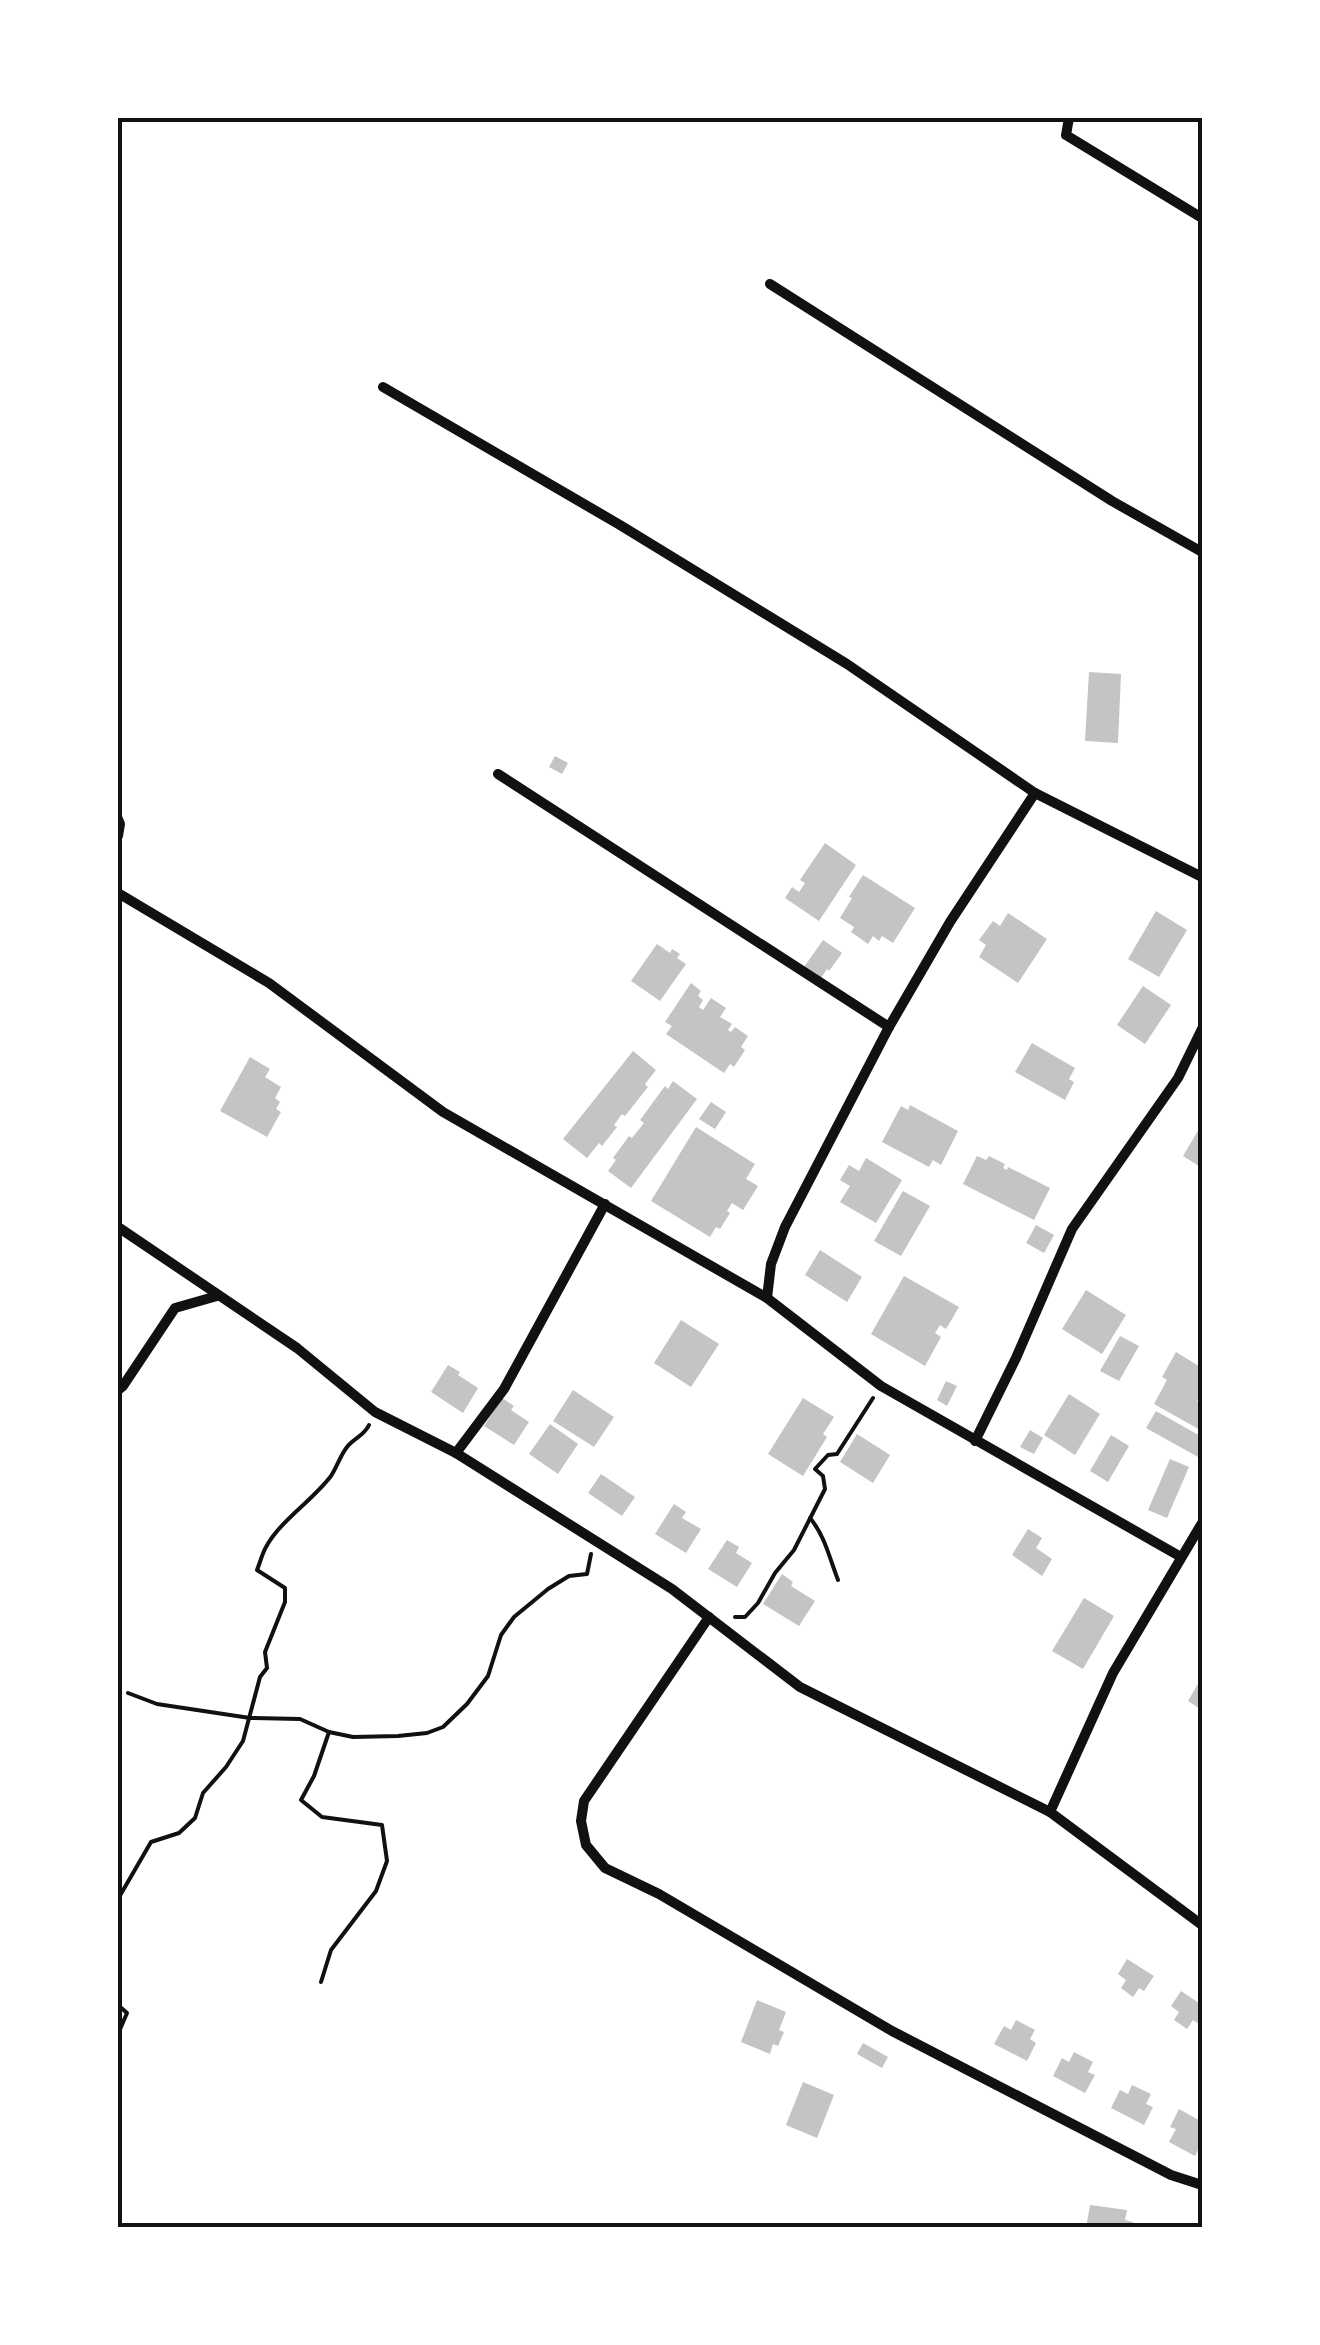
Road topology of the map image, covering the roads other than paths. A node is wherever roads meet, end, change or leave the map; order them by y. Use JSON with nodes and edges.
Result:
{"nodes":[{"id":1,"x":1069,"y":118,"type":"edge"},
{"id":2,"x":1202,"y":218,"type":"edge"},
{"id":3,"x":770,"y":284,"type":"dead end"},
{"id":4,"x":383,"y":386,"type":"dead end"},
{"id":5,"x":1202,"y":552,"type":"edge"},
{"id":6,"x":498,"y":774,"type":"dead end"},
{"id":7,"x":1035,"y":792,"type":"junction"},
{"id":8,"x":118,"y":819,"type":"edge"},
{"id":9,"x":118,"y":836,"type":"edge"},
{"id":10,"x":1202,"y":877,"type":"edge"},
{"id":11,"x":118,"y":893,"type":"edge"},
{"id":12,"x":889,"y":1027,"type":"junction"},
{"id":13,"x":1202,"y":1029,"type":"edge"},
{"id":14,"x":605,"y":1204,"type":"junction"},
{"id":15,"x":118,"y":1226,"type":"edge"},
{"id":16,"x":217,"y":1296,"type":"junction"},
{"id":17,"x":767,"y":1298,"type":"junction"},
{"id":18,"x":118,"y":1390,"type":"edge"},
{"id":19,"x":975,"y":1441,"type":"junction"},
{"id":20,"x":456,"y":1453,"type":"junction"},
{"id":21,"x":1202,"y":1524,"type":"edge"},
{"id":22,"x":1181,"y":1557,"type":"junction"},
{"id":23,"x":709,"y":1617,"type":"junction"},
{"id":24,"x":1050,"y":1812,"type":"junction"},
{"id":25,"x":1202,"y":1925,"type":"edge"},
{"id":26,"x":1202,"y":2185,"type":"edge"}],
"edges":[{"from":1,"to":2,"type":"street"},
{"from":3,"to":5,"type":"street"},
{"from":4,"to":7,"type":"street"},
{"from":6,"to":12,"type":"street"},
{"from":7,"to":10,"type":"street"},
{"from":7,"to":12,"type":"street"},
{"from":8,"to":9,"type":"street"},
{"from":11,"to":14,"type":"street"},
{"from":12,"to":17,"type":"street"},
{"from":13,"to":19,"type":"street"},
{"from":14,"to":17,"type":"street"},
{"from":14,"to":20,"type":"street"},
{"from":15,"to":16,"type":"street"},
{"from":16,"to":18,"type":"street"},
{"from":16,"to":20,"type":"street"},
{"from":17,"to":19,"type":"street"},
{"from":19,"to":22,"type":"street"},
{"from":20,"to":23,"type":"street"},
{"from":21,"to":22,"type":"street"},
{"from":22,"to":24,"type":"street"},
{"from":23,"to":24,"type":"street"},
{"from":23,"to":26,"type":"street"},
{"from":24,"to":25,"type":"street"}]}
